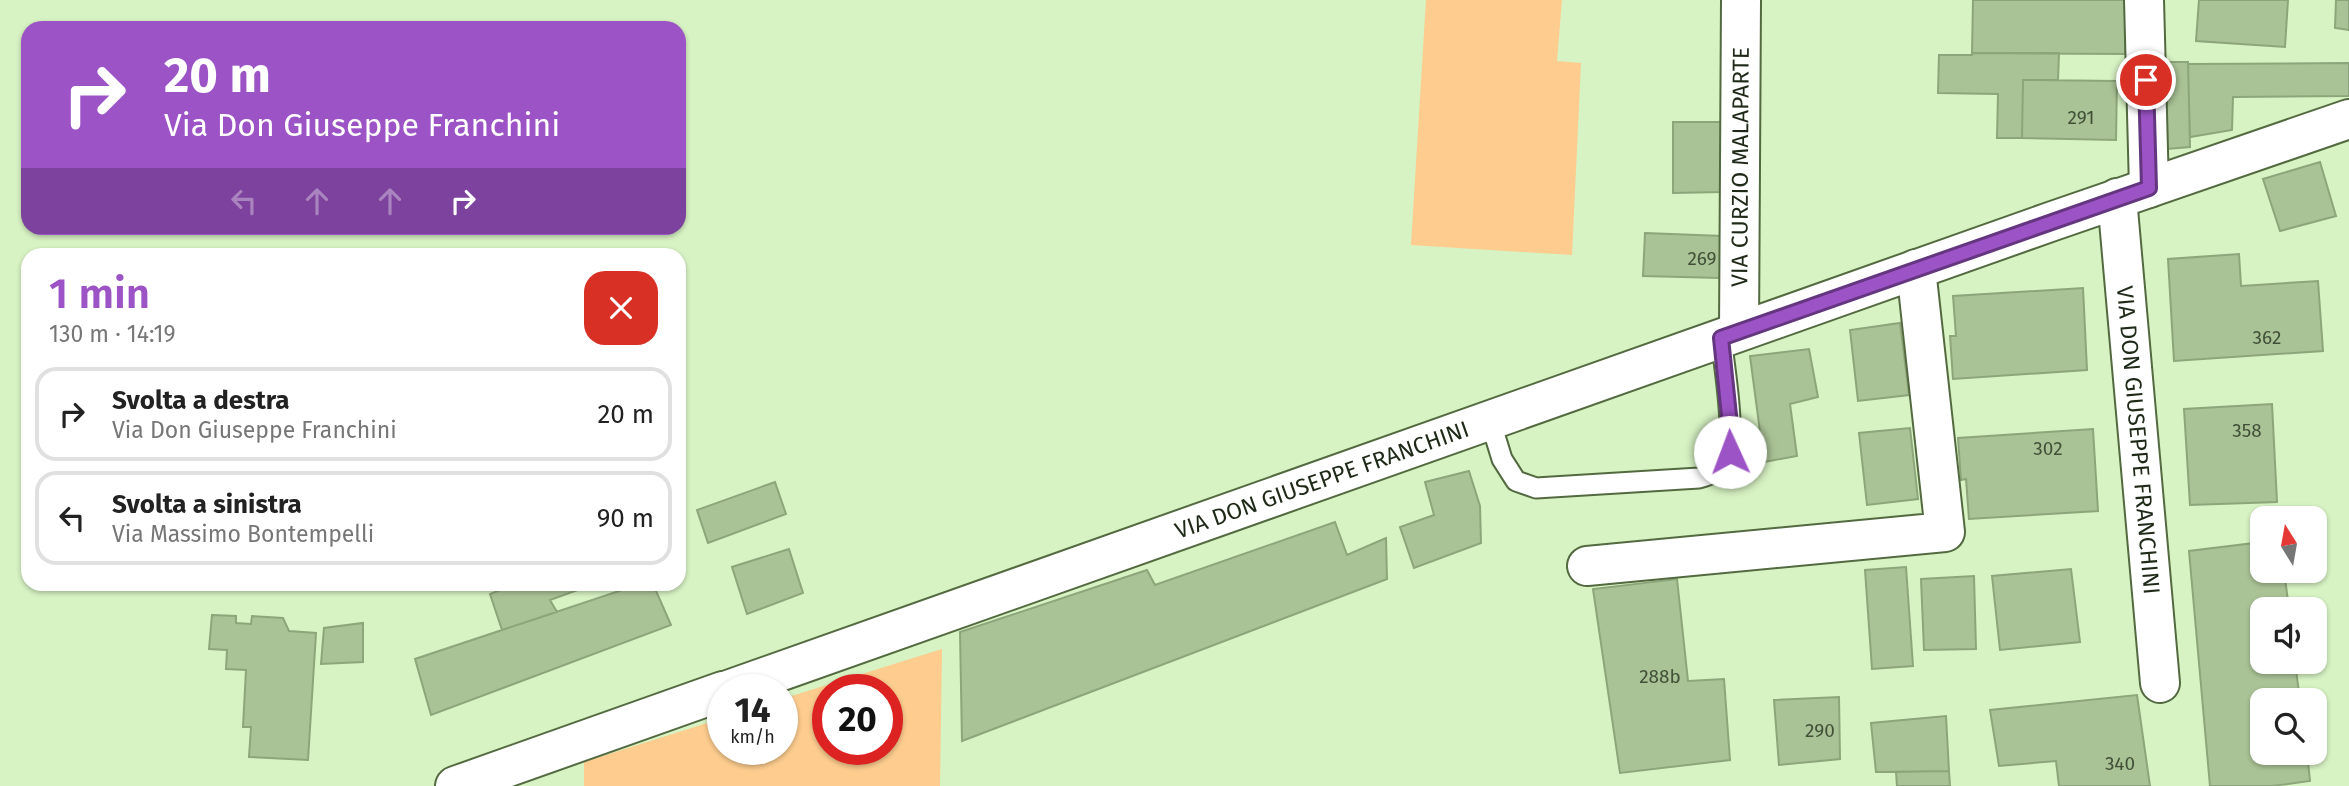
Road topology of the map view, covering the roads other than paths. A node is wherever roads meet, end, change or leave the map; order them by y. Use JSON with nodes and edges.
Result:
{"nodes":[{"id":1,"x":1741,"y":0,"type":"edge"},
{"id":2,"x":2144,"y":0,"type":"edge"},
{"id":3,"x":2349,"y":120,"type":"edge"},
{"id":4,"x":2133,"y":193,"type":"junction"},
{"id":5,"x":1916,"y":269,"type":"junction"},
{"id":6,"x":1730,"y":335,"type":"junction"},
{"id":7,"x":1490,"y":420,"type":"junction"},
{"id":8,"x":1587,"y":566,"type":"dead end"},
{"id":9,"x":773,"y":674,"type":"edge"},
{"id":10,"x":2160,"y":683,"type":"dead end"},
{"id":11,"x":707,"y":697,"type":"edge"},
{"id":12,"x":455,"y":786,"type":"edge"}],
"edges":[{"from":1,"to":6,"type":"street","name":"VIA CURZIO MALAPARTE"},
{"from":2,"to":4,"type":"street"},
{"from":3,"to":4,"type":"street","name":"VIA DON GIUSEPPE FRANCHINI"},
{"from":4,"to":5,"type":"street","name":"VIA DON GIUSEPPE FRANCHINI"},
{"from":4,"to":10,"type":"street","name":"VIA DON GIUSEPPE FRANCHINI"},
{"from":5,"to":6,"type":"street","name":"VIA DON GIUSEPPE FRANCHINI"},
{"from":5,"to":8,"type":"street"},
{"from":6,"to":7,"type":"street","name":"VIA DON GIUSEPPE FRANCHINI"},
{"from":6,"to":7,"type":"lane"},
{"from":7,"to":9,"type":"street","name":"VIA DON GIUSEPPE FRANCHINI"},
{"from":11,"to":12,"type":"street"}]}
